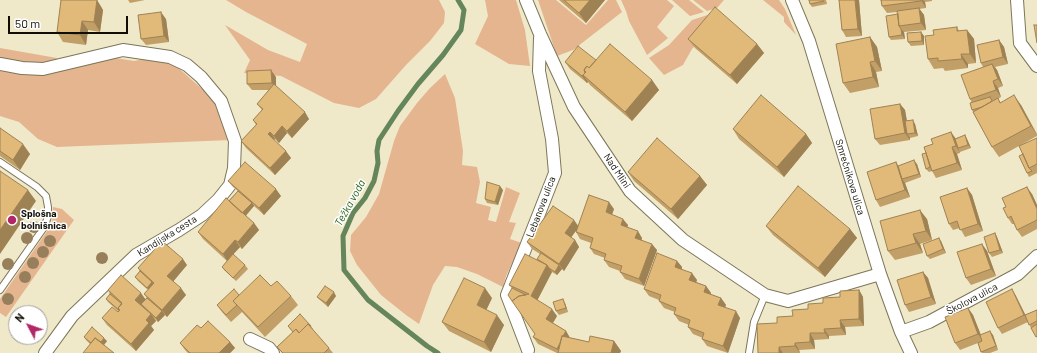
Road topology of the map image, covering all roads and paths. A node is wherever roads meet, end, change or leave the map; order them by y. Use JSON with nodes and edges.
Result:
{"nodes":[{"id":1,"x":526,"y":0,"type":"edge"},
{"id":2,"x":792,"y":0,"type":"edge"},
{"id":3,"x":1016,"y":0,"type":"edge"},
{"id":4,"x":540,"y":34,"type":"junction"},
{"id":5,"x":0,"y":64,"type":"edge"},
{"id":6,"x":1037,"y":66,"type":"edge"},
{"id":7,"x":0,"y":162,"type":"edge"},
{"id":8,"x":1037,"y":256,"type":"edge"},
{"id":9,"x":880,"y":274,"type":"junction"},
{"id":10,"x":0,"y":290,"type":"edge"},
{"id":11,"x":766,"y":295,"type":"junction"},
{"id":12,"x":901,"y":332,"type":"junction"},
{"id":13,"x":250,"y":339,"type":"dead end"},
{"id":14,"x":528,"y":350,"type":"dead end"},
{"id":15,"x":45,"y":353,"type":"edge"},
{"id":16,"x":273,"y":353,"type":"edge"},
{"id":17,"x":749,"y":353,"type":"edge"},
{"id":18,"x":911,"y":353,"type":"edge"}],
"edges":[{"from":1,"to":4,"type":"street","name":"Nad Mlini"},
{"from":2,"to":9,"type":"street","name":"Smrečnikova ulica"},
{"from":3,"to":6,"type":"street"},
{"from":4,"to":11,"type":"street","name":"Nad Mlini"},
{"from":4,"to":14,"type":"street","name":"Lebanova ulica"},
{"from":5,"to":15,"type":"street","name":"Kandijska cesta"},
{"from":7,"to":10,"type":"lane"},
{"from":8,"to":12,"type":"street","name":"Školova ulica"},
{"from":9,"to":11,"type":"street","name":"Nad Mlini"},
{"from":9,"to":12,"type":"street","name":"Smrečnikova ulica"},
{"from":11,"to":17,"type":"lane"},
{"from":12,"to":18,"type":"street","name":"Smrečnikova ulica"},
{"from":13,"to":16,"type":"street"}]}
